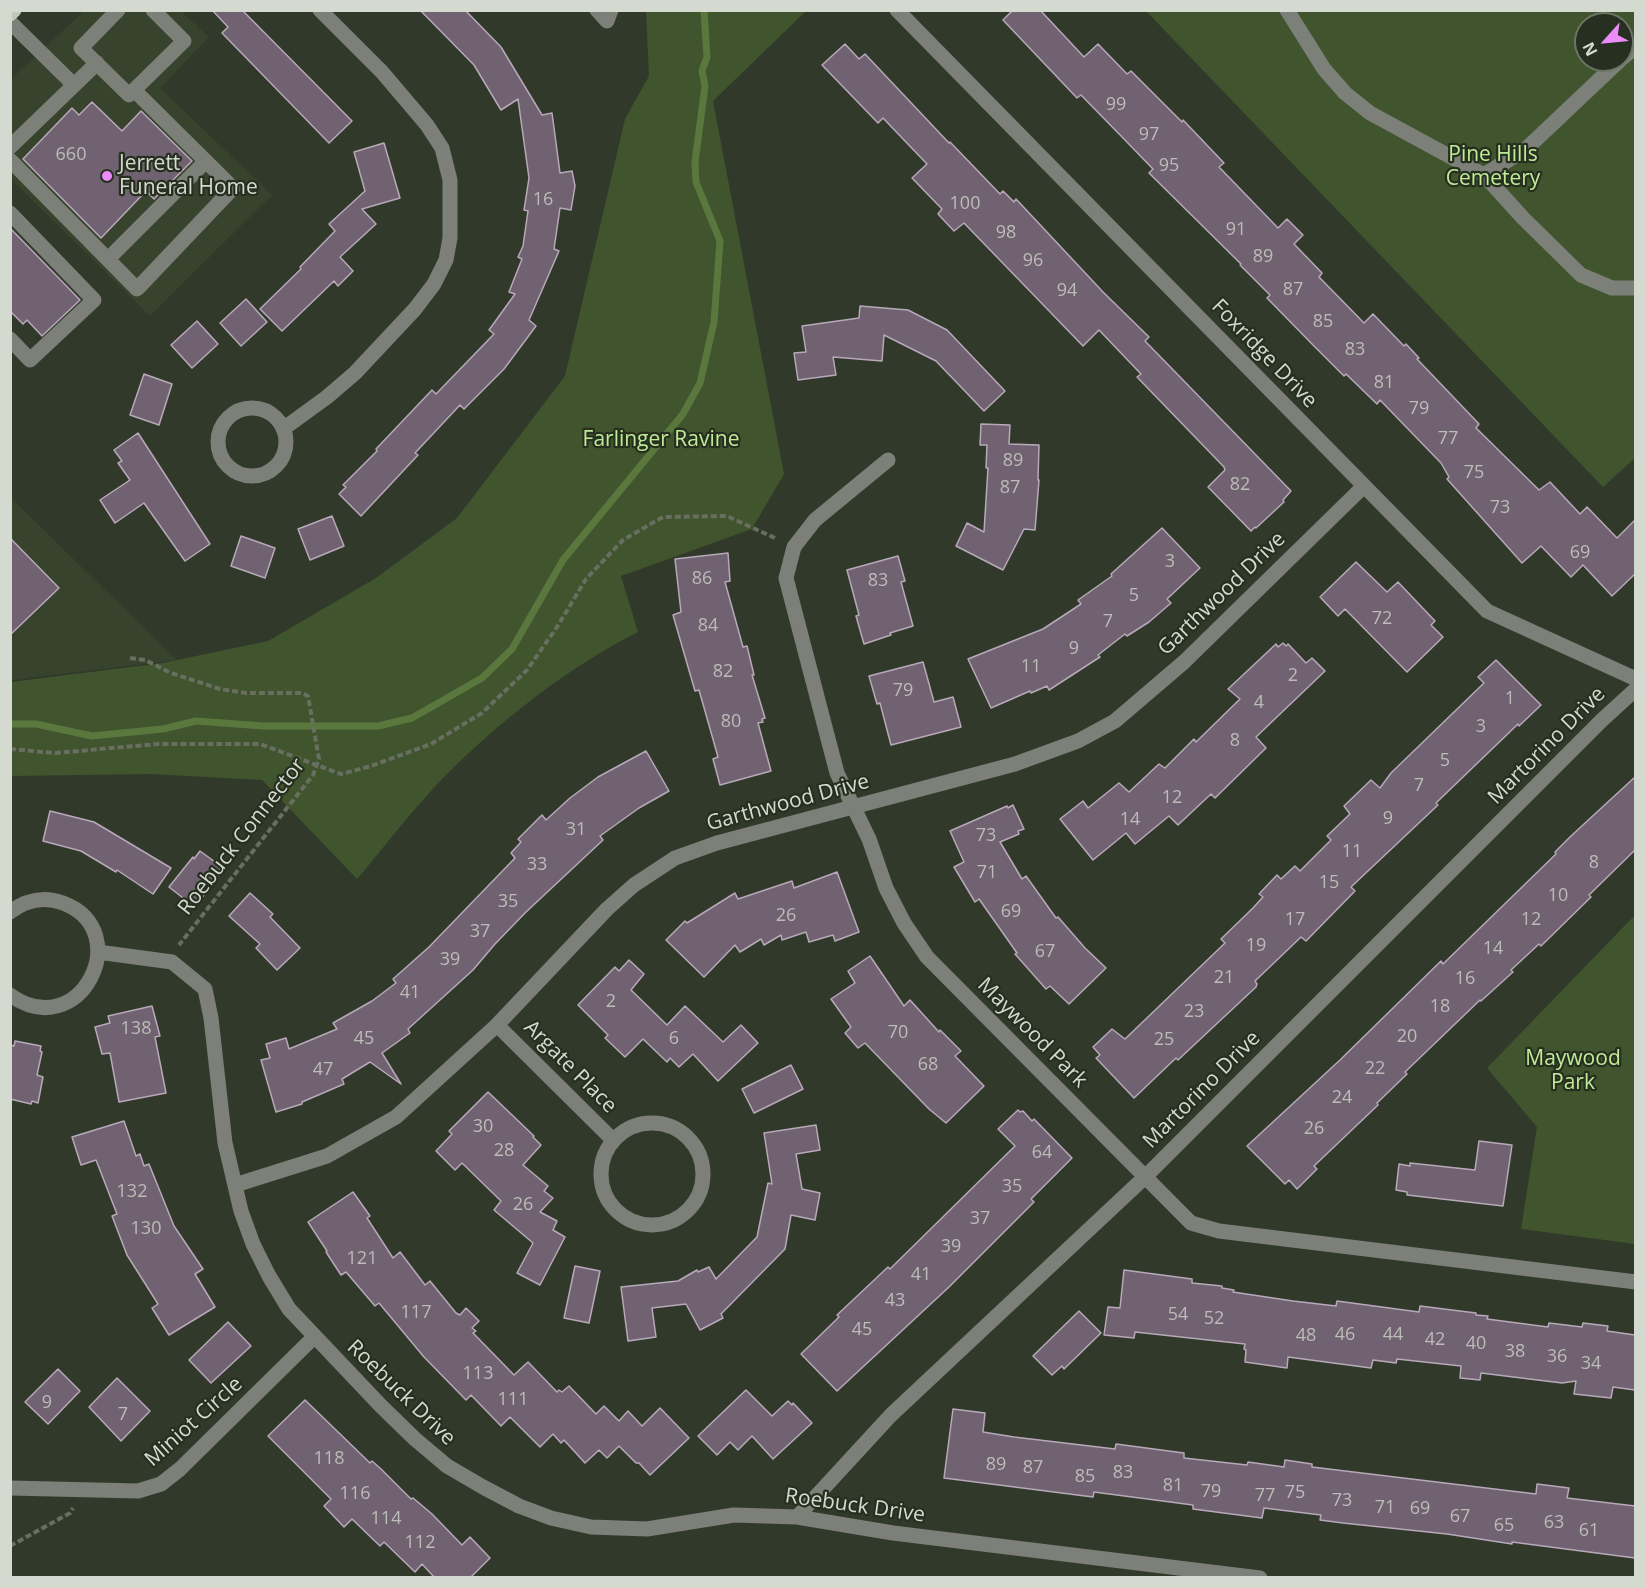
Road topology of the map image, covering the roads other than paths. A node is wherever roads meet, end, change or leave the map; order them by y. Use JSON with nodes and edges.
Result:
{"nodes":[{"id":1,"x":118,"y":10,"type":"edge"},
{"id":2,"x":153,"y":10,"type":"edge"},
{"id":3,"x":320,"y":10,"type":"edge"},
{"id":4,"x":597,"y":10,"type":"edge"},
{"id":5,"x":611,"y":10,"type":"edge"},
{"id":6,"x":897,"y":10,"type":"edge"},
{"id":7,"x":1287,"y":10,"type":"edge"},
{"id":8,"x":10,"y":22,"type":"edge"},
{"id":9,"x":97,"y":63,"type":"junction"},
{"id":10,"x":1607,"y":72,"type":"edge"},
{"id":11,"x":74,"y":85,"type":"junction"},
{"id":12,"x":134,"y":90,"type":"junction"},
{"id":13,"x":10,"y":147,"type":"edge"},
{"id":14,"x":10,"y":160,"type":"edge"},
{"id":15,"x":206,"y":161,"type":"junction"},
{"id":16,"x":1484,"y":175,"type":"junction"},
{"id":17,"x":10,"y":213,"type":"edge"},
{"id":18,"x":108,"y":259,"type":"junction"},
{"id":19,"x":1635,"y":288,"type":"edge"},
{"id":20,"x":10,"y":339,"type":"edge"},
{"id":21,"x":283,"y":429,"type":"junction"},
{"id":22,"x":888,"y":460,"type":"dead end"},
{"id":23,"x":1364,"y":486,"type":"junction"},
{"id":24,"x":1635,"y":679,"type":"edge"},
{"id":25,"x":1635,"y":689,"type":"edge"},
{"id":26,"x":854,"y":806,"type":"junction"},
{"id":27,"x":10,"y":912,"type":"edge"},
{"id":28,"x":98,"y":952,"type":"junction"},
{"id":29,"x":10,"y":994,"type":"edge"},
{"id":30,"x":497,"y":1025,"type":"junction"},
{"id":31,"x":612,"y":1140,"type":"junction"},
{"id":32,"x":1145,"y":1177,"type":"junction"},
{"id":33,"x":235,"y":1185,"type":"junction"},
{"id":34,"x":1635,"y":1282,"type":"edge"},
{"id":35,"x":314,"y":1337,"type":"junction"},
{"id":36,"x":10,"y":1488,"type":"edge"},
{"id":37,"x":796,"y":1517,"type":"junction"},
{"id":38,"x":1260,"y":1578,"type":"edge"}],
"edges":[{"from":1,"to":9,"type":"street"},
{"from":2,"to":12,"type":"street"},
{"from":3,"to":21,"type":"street"},
{"from":4,"to":5,"type":"street"},
{"from":6,"to":23,"type":"street","name":"Foxridge Drive"},
{"from":7,"to":16,"type":"street"},
{"from":8,"to":11,"type":"street"},
{"from":9,"to":11,"type":"street"},
{"from":9,"to":12,"type":"street"},
{"from":10,"to":16,"type":"street"},
{"from":11,"to":13,"type":"street"},
{"from":12,"to":15,"type":"street"},
{"from":14,"to":18,"type":"street"},
{"from":15,"to":18,"type":"street"},
{"from":15,"to":18,"type":"street"},
{"from":16,"to":19,"type":"street"},
{"from":17,"to":20,"type":"street"},
{"from":21,"to":21,"type":"street"},
{"from":22,"to":26,"type":"street","name":"Maywood Park"},
{"from":23,"to":24,"type":"street","name":"Foxridge Drive"},
{"from":23,"to":26,"type":"street","name":"Garthwood Drive"},
{"from":25,"to":32,"type":"street","name":"Martorino Drive"},
{"from":26,"to":30,"type":"street","name":"Garthwood Drive"},
{"from":26,"to":32,"type":"street","name":"Maywood Park"},
{"from":27,"to":28,"type":"street"},
{"from":28,"to":29,"type":"street"},
{"from":28,"to":33,"type":"street","name":"Roebuck Drive"},
{"from":30,"to":31,"type":"street","name":"Argate Place"},
{"from":30,"to":33,"type":"street","name":"Garthwood Drive"},
{"from":31,"to":31,"type":"street","name":"Argate Place"},
{"from":32,"to":34,"type":"street","name":"Maywood Park"},
{"from":32,"to":37,"type":"street","name":"Martorino Drive"},
{"from":33,"to":35,"type":"street","name":"Roebuck Drive"},
{"from":35,"to":36,"type":"street","name":"Miniot Circle"},
{"from":35,"to":37,"type":"street","name":"Roebuck Drive"},
{"from":37,"to":38,"type":"street","name":"Roebuck Drive"}]}
